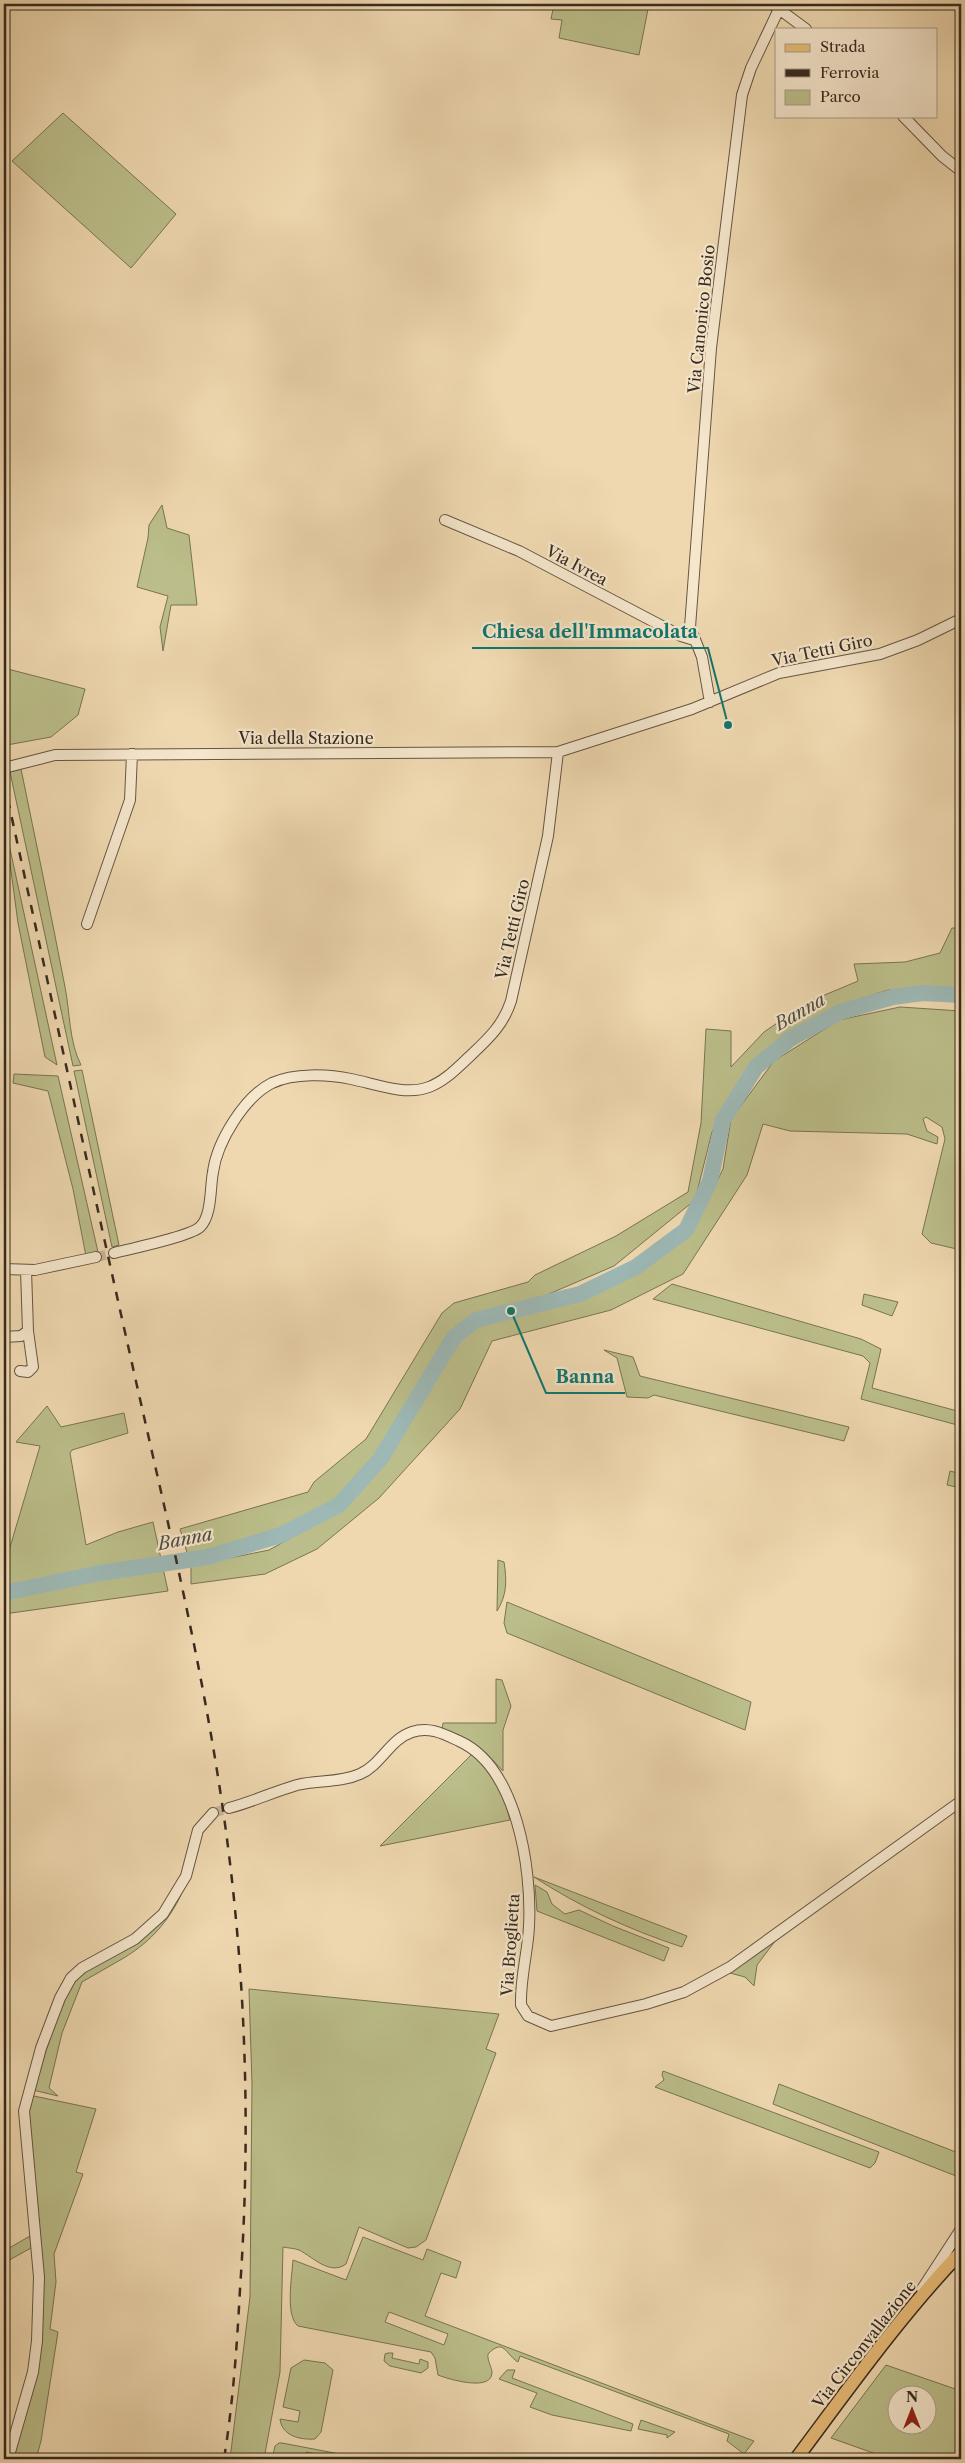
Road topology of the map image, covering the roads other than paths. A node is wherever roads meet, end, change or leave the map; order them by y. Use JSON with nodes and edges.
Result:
{"nodes":[{"id":1,"x":775,"y":6,"type":"edge"},
{"id":2,"x":805,"y":28,"type":"edge"},
{"id":3,"x":904,"y":118,"type":"edge"},
{"id":4,"x":961,"y":171,"type":"edge"},
{"id":5,"x":445,"y":520,"type":"dead end"},
{"id":6,"x":961,"y":619,"type":"edge"},
{"id":7,"x":694,"y":640,"type":"junction"},
{"id":8,"x":710,"y":702,"type":"junction"},
{"id":9,"x":558,"y":752,"type":"junction"},
{"id":10,"x":132,"y":754,"type":"junction"},
{"id":11,"x":8,"y":767,"type":"dead end"},
{"id":12,"x":87,"y":924,"type":"dead end"},
{"id":13,"x":114,"y":1253,"type":"tunnel mouth"},
{"id":14,"x":96,"y":1258,"type":"tunnel mouth"},
{"id":15,"x":4,"y":1269,"type":"edge"},
{"id":16,"x":26,"y":1270,"type":"junction"},
{"id":17,"x":28,"y":1331,"type":"junction"},
{"id":18,"x":4,"y":1337,"type":"edge"},
{"id":19,"x":20,"y":1371,"type":"dead end"},
{"id":20,"x":961,"y":1801,"type":"edge"},
{"id":21,"x":228,"y":1808,"type":"tunnel mouth"},
{"id":22,"x":213,"y":1813,"type":"tunnel mouth"},
{"id":23,"x":961,"y":2230,"type":"edge"},
{"id":24,"x":961,"y":2252,"type":"edge"},
{"id":25,"x":915,"y":2302,"type":"junction"},
{"id":26,"x":8,"y":2459,"type":"edge"},
{"id":27,"x":796,"y":2459,"type":"edge"}],
"edges":[{"from":1,"to":2,"type":"street"},
{"from":1,"to":7,"type":"street","name":"Via Canonico Bosio"},
{"from":3,"to":4,"type":"street"},
{"from":5,"to":7,"type":"street","name":"Via Ivrea"},
{"from":6,"to":8,"type":"street","name":"Via Tetti Giro"},
{"from":7,"to":8,"type":"street","name":"Via Canonico Bosio"},
{"from":8,"to":9,"type":"street","name":"Via Tetti Giro"},
{"from":9,"to":10,"type":"street","name":"Via della Stazione"},
{"from":9,"to":13,"type":"street","name":"Via Tetti Giro"},
{"from":10,"to":11,"type":"street","name":"Via della Stazione"},
{"from":10,"to":12,"type":"street"},
{"from":14,"to":16,"type":"street"},
{"from":15,"to":16,"type":"street"},
{"from":16,"to":17,"type":"street"},
{"from":17,"to":18,"type":"street"},
{"from":17,"to":19,"type":"street"},
{"from":20,"to":21,"type":"street","name":"Via Broglietta"},
{"from":22,"to":26,"type":"street"},
{"from":23,"to":25,"type":"street"},
{"from":24,"to":25,"type":"main road","name":"Via Circonvallazione"},
{"from":25,"to":27,"type":"main road","name":"Via Circonvallazione"}]}
